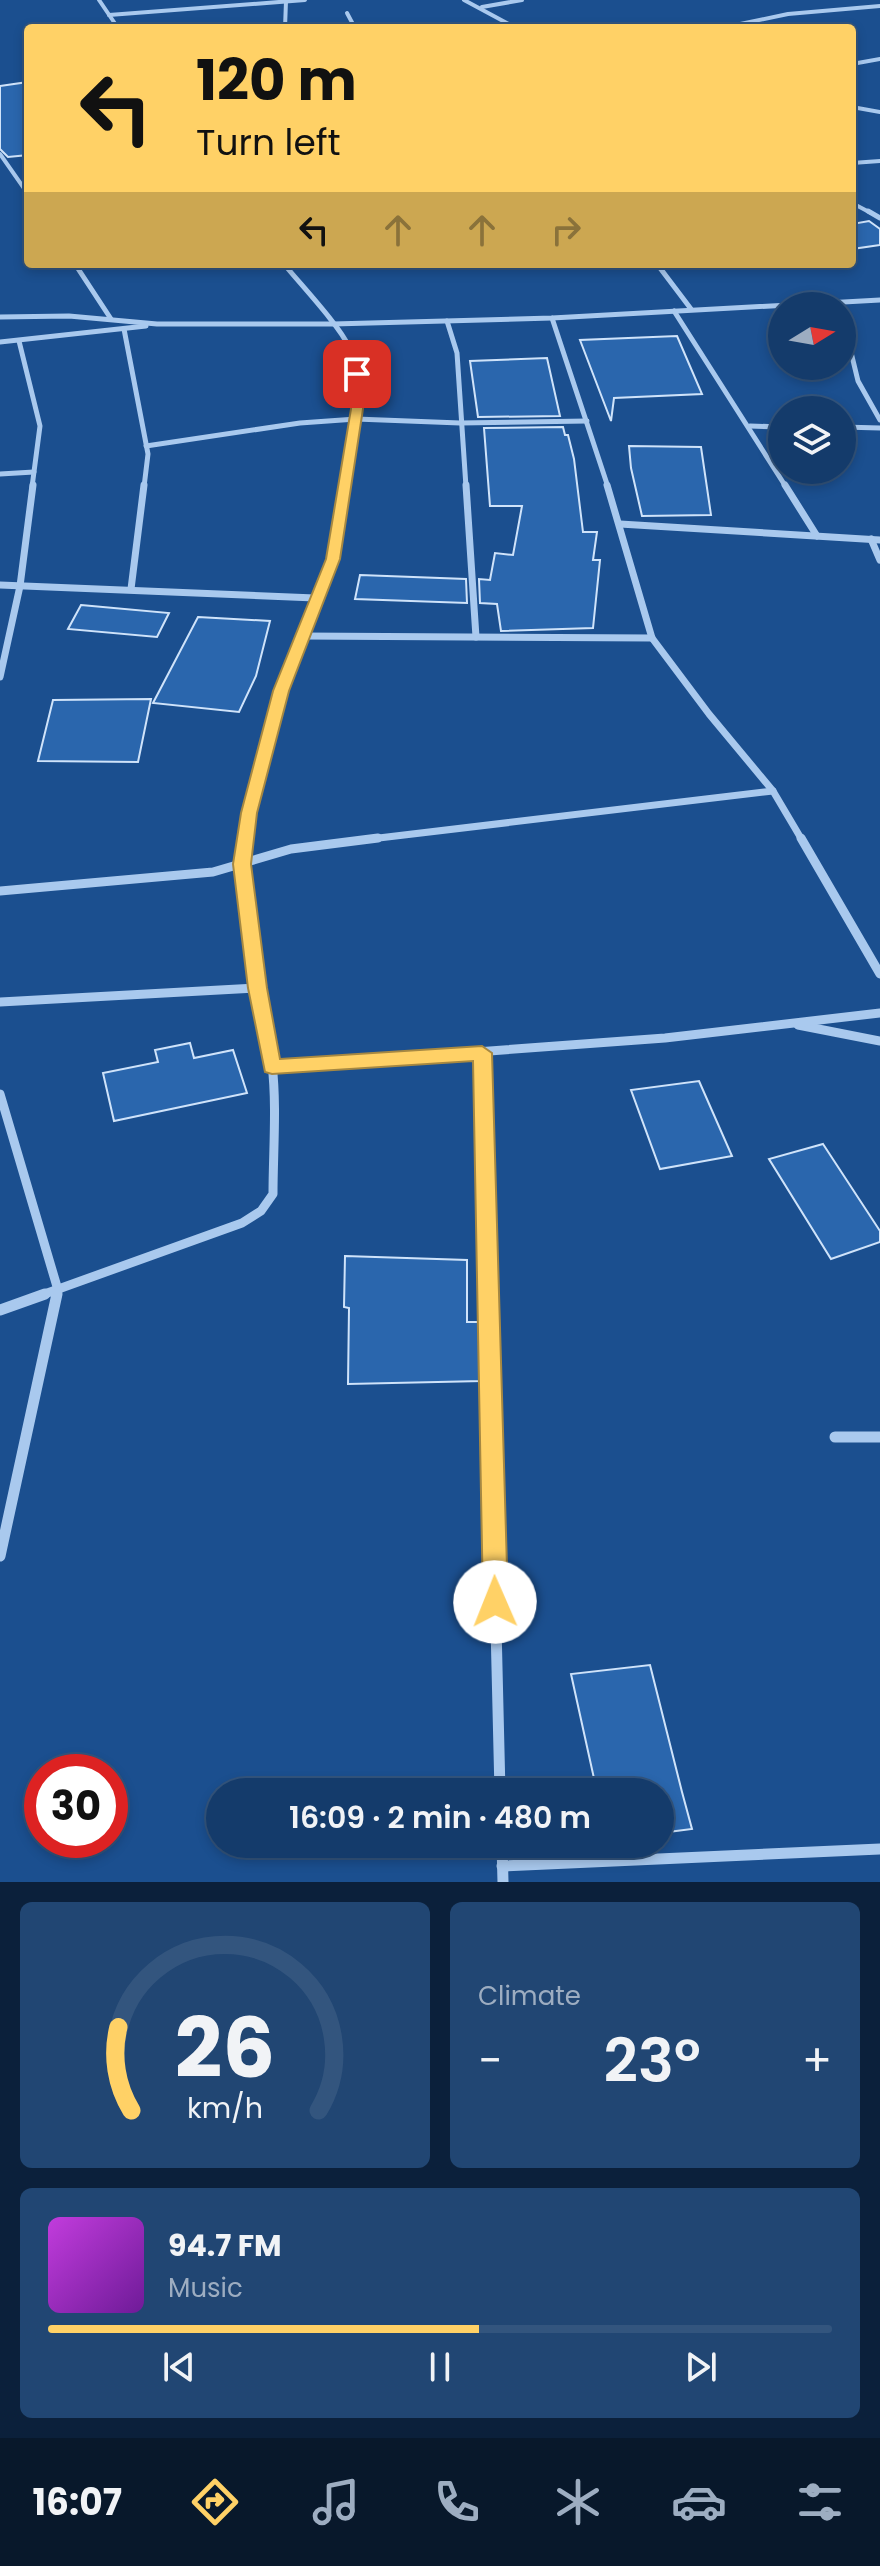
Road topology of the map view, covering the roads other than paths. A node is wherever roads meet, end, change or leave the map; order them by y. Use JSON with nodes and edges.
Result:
{"nodes":[{"id":1,"x":99,"y":0,"type":"edge"},
{"id":2,"x":174,"y":0,"type":"edge"},
{"id":3,"x":305,"y":0,"type":"edge"},
{"id":4,"x":464,"y":0,"type":"edge"},
{"id":5,"x":522,"y":0,"type":"edge"},
{"id":6,"x":286,"y":1,"type":"edge"},
{"id":7,"x":880,"y":6,"type":"edge"},
{"id":8,"x":481,"y":8,"type":"junction"},
{"id":9,"x":182,"y":9,"type":"junction"},
{"id":10,"x":347,"y":13,"type":"dead end"},
{"id":11,"x":109,"y":15,"type":"junction"},
{"id":12,"x":115,"y":24,"type":"edge"},
{"id":13,"x":285,"y":24,"type":"edge"},
{"id":14,"x":353,"y":24,"type":"edge"},
{"id":15,"x":509,"y":24,"type":"edge"},
{"id":16,"x":740,"y":24,"type":"edge"},
{"id":17,"x":880,"y":59,"type":"edge"},
{"id":18,"x":856,"y":63,"type":"edge"},
{"id":19,"x":856,"y":108,"type":"edge"},
{"id":20,"x":880,"y":112,"type":"edge"},
{"id":21,"x":0,"y":154,"type":"edge"},
{"id":22,"x":880,"y":161,"type":"edge"},
{"id":23,"x":856,"y":163,"type":"edge"},
{"id":24,"x":24,"y":188,"type":"edge"},
{"id":25,"x":856,"y":207,"type":"edge"},
{"id":26,"x":880,"y":218,"type":"edge"},
{"id":27,"x":78,"y":268,"type":"edge"},
{"id":28,"x":287,"y":268,"type":"edge"},
{"id":29,"x":660,"y":268,"type":"edge"},
{"id":30,"x":880,"y":300,"type":"edge"},
{"id":31,"x":856,"y":302,"type":"edge"},
{"id":32,"x":768,"y":306,"type":"edge"},
{"id":33,"x":691,"y":309,"type":"junction"},
{"id":34,"x":674,"y":311,"type":"junction"},
{"id":35,"x":0,"y":317,"type":"edge"},
{"id":36,"x":552,"y":318,"type":"junction"},
{"id":37,"x":111,"y":319,"type":"junction"},
{"id":38,"x":447,"y":321,"type":"junction"},
{"id":39,"x":157,"y":324,"type":"junction"},
{"id":40,"x":333,"y":324,"type":"junction"},
{"id":41,"x":124,"y":329,"type":"junction"},
{"id":42,"x":19,"y":341,"type":"junction"},
{"id":43,"x":0,"y":342,"type":"edge"},
{"id":44,"x":856,"y":373,"type":"edge"},
{"id":45,"x":356,"y":419,"type":"junction"},
{"id":46,"x":880,"y":420,"type":"edge"},
{"id":47,"x":587,"y":421,"type":"junction"},
{"id":48,"x":460,"y":423,"type":"junction"},
{"id":49,"x":750,"y":426,"type":"junction"},
{"id":50,"x":768,"y":427,"type":"edge"},
{"id":51,"x":856,"y":427,"type":"edge"},
{"id":52,"x":880,"y":428,"type":"edge"},
{"id":53,"x":146,"y":446,"type":"junction"},
{"id":54,"x":34,"y":472,"type":"junction"},
{"id":55,"x":0,"y":474,"type":"edge"},
{"id":56,"x":620,"y":524,"type":"junction"},
{"id":57,"x":817,"y":536,"type":"junction"},
{"id":58,"x":871,"y":539,"type":"junction"},
{"id":59,"x":880,"y":540,"type":"edge"},
{"id":60,"x":880,"y":560,"type":"edge"},
{"id":61,"x":0,"y":585,"type":"edge"},
{"id":62,"x":20,"y":586,"type":"junction"},
{"id":63,"x":131,"y":589,"type":"junction"},
{"id":64,"x":315,"y":598,"type":"junction"},
{"id":65,"x":302,"y":636,"type":"junction"},
{"id":66,"x":476,"y":637,"type":"junction"},
{"id":67,"x":652,"y":638,"type":"junction"},
{"id":68,"x":0,"y":677,"type":"edge"},
{"id":69,"x":773,"y":791,"type":"junction"},
{"id":70,"x":242,"y":864,"type":"junction"},
{"id":71,"x":0,"y":891,"type":"edge"},
{"id":72,"x":880,"y":974,"type":"edge"},
{"id":73,"x":257,"y":988,"type":"junction"},
{"id":74,"x":0,"y":1002,"type":"edge"},
{"id":75,"x":880,"y":1013,"type":"edge"},
{"id":76,"x":789,"y":1023,"type":"junction"},
{"id":77,"x":880,"y":1041,"type":"edge"},
{"id":78,"x":482,"y":1053,"type":"junction"},
{"id":79,"x":272,"y":1067,"type":"junction"},
{"id":80,"x":0,"y":1094,"type":"edge"},
{"id":81,"x":58,"y":1290,"type":"junction"},
{"id":82,"x":0,"y":1310,"type":"edge"},
{"id":83,"x":835,"y":1437,"type":"dead end"},
{"id":84,"x":880,"y":1437,"type":"edge"},
{"id":85,"x":0,"y":1556,"type":"edge"},
{"id":86,"x":500,"y":1778,"type":"edge"},
{"id":87,"x":880,"y":1849,"type":"edge"},
{"id":88,"x":502,"y":1858,"type":"edge"},
{"id":89,"x":502,"y":1866,"type":"junction"},
{"id":90,"x":503,"y":1882,"type":"edge"}],
"edges":[{"from":1,"to":11,"type":"street"},
{"from":2,"to":9,"type":"street"},
{"from":3,"to":6,"type":"street"},
{"from":4,"to":8,"type":"street"},
{"from":5,"to":8,"type":"street"},
{"from":6,"to":9,"type":"street"},
{"from":6,"to":13,"type":"street"},
{"from":7,"to":16,"type":"street"},
{"from":8,"to":15,"type":"street"},
{"from":9,"to":11,"type":"street"},
{"from":10,"to":14,"type":"street"},
{"from":11,"to":12,"type":"street"},
{"from":17,"to":18,"type":"street"},
{"from":19,"to":20,"type":"street"},
{"from":21,"to":24,"type":"street"},
{"from":22,"to":23,"type":"street"},
{"from":25,"to":26,"type":"street"},
{"from":27,"to":37,"type":"street"},
{"from":28,"to":40,"type":"street"},
{"from":29,"to":33,"type":"street"},
{"from":30,"to":31,"type":"street"},
{"from":32,"to":33,"type":"street"},
{"from":33,"to":34,"type":"street"},
{"from":34,"to":36,"type":"street"},
{"from":34,"to":49,"type":"street"},
{"from":35,"to":37,"type":"street"},
{"from":36,"to":38,"type":"street"},
{"from":36,"to":47,"type":"street"},
{"from":37,"to":39,"type":"street"},
{"from":38,"to":40,"type":"street"},
{"from":38,"to":48,"type":"street"},
{"from":39,"to":40,"type":"street"},
{"from":39,"to":41,"type":"street"},
{"from":40,"to":45,"type":"street"},
{"from":41,"to":42,"type":"street"},
{"from":41,"to":53,"type":"street"},
{"from":42,"to":43,"type":"street"},
{"from":42,"to":54,"type":"street"},
{"from":44,"to":46,"type":"street"},
{"from":45,"to":48,"type":"street"},
{"from":45,"to":53,"type":"street"},
{"from":45,"to":64,"type":"street"},
{"from":47,"to":48,"type":"street"},
{"from":47,"to":56,"type":"street"},
{"from":48,"to":66,"type":"street"},
{"from":49,"to":50,"type":"street"},
{"from":49,"to":57,"type":"street"},
{"from":51,"to":52,"type":"street"},
{"from":53,"to":63,"type":"street"},
{"from":54,"to":55,"type":"street"},
{"from":54,"to":62,"type":"street"},
{"from":56,"to":57,"type":"street"},
{"from":56,"to":67,"type":"street"},
{"from":57,"to":58,"type":"street"},
{"from":58,"to":59,"type":"street"},
{"from":58,"to":60,"type":"street"},
{"from":61,"to":62,"type":"street"},
{"from":62,"to":63,"type":"street"},
{"from":62,"to":68,"type":"street"},
{"from":63,"to":64,"type":"street"},
{"from":64,"to":65,"type":"street"},
{"from":65,"to":66,"type":"street"},
{"from":65,"to":70,"type":"street"},
{"from":66,"to":67,"type":"street"},
{"from":67,"to":69,"type":"street"},
{"from":69,"to":70,"type":"street"},
{"from":69,"to":72,"type":"street"},
{"from":70,"to":71,"type":"street"},
{"from":70,"to":73,"type":"street"},
{"from":73,"to":74,"type":"street"},
{"from":73,"to":79,"type":"street"},
{"from":75,"to":76,"type":"street"},
{"from":76,"to":77,"type":"street"},
{"from":76,"to":78,"type":"street"},
{"from":78,"to":79,"type":"street"},
{"from":78,"to":86,"type":"street"},
{"from":79,"to":81,"type":"street"},
{"from":80,"to":81,"type":"street"},
{"from":81,"to":82,"type":"street"},
{"from":81,"to":85,"type":"street"},
{"from":83,"to":84,"type":"street"},
{"from":87,"to":89,"type":"street"},
{"from":88,"to":89,"type":"street"},
{"from":89,"to":90,"type":"street"}]}
